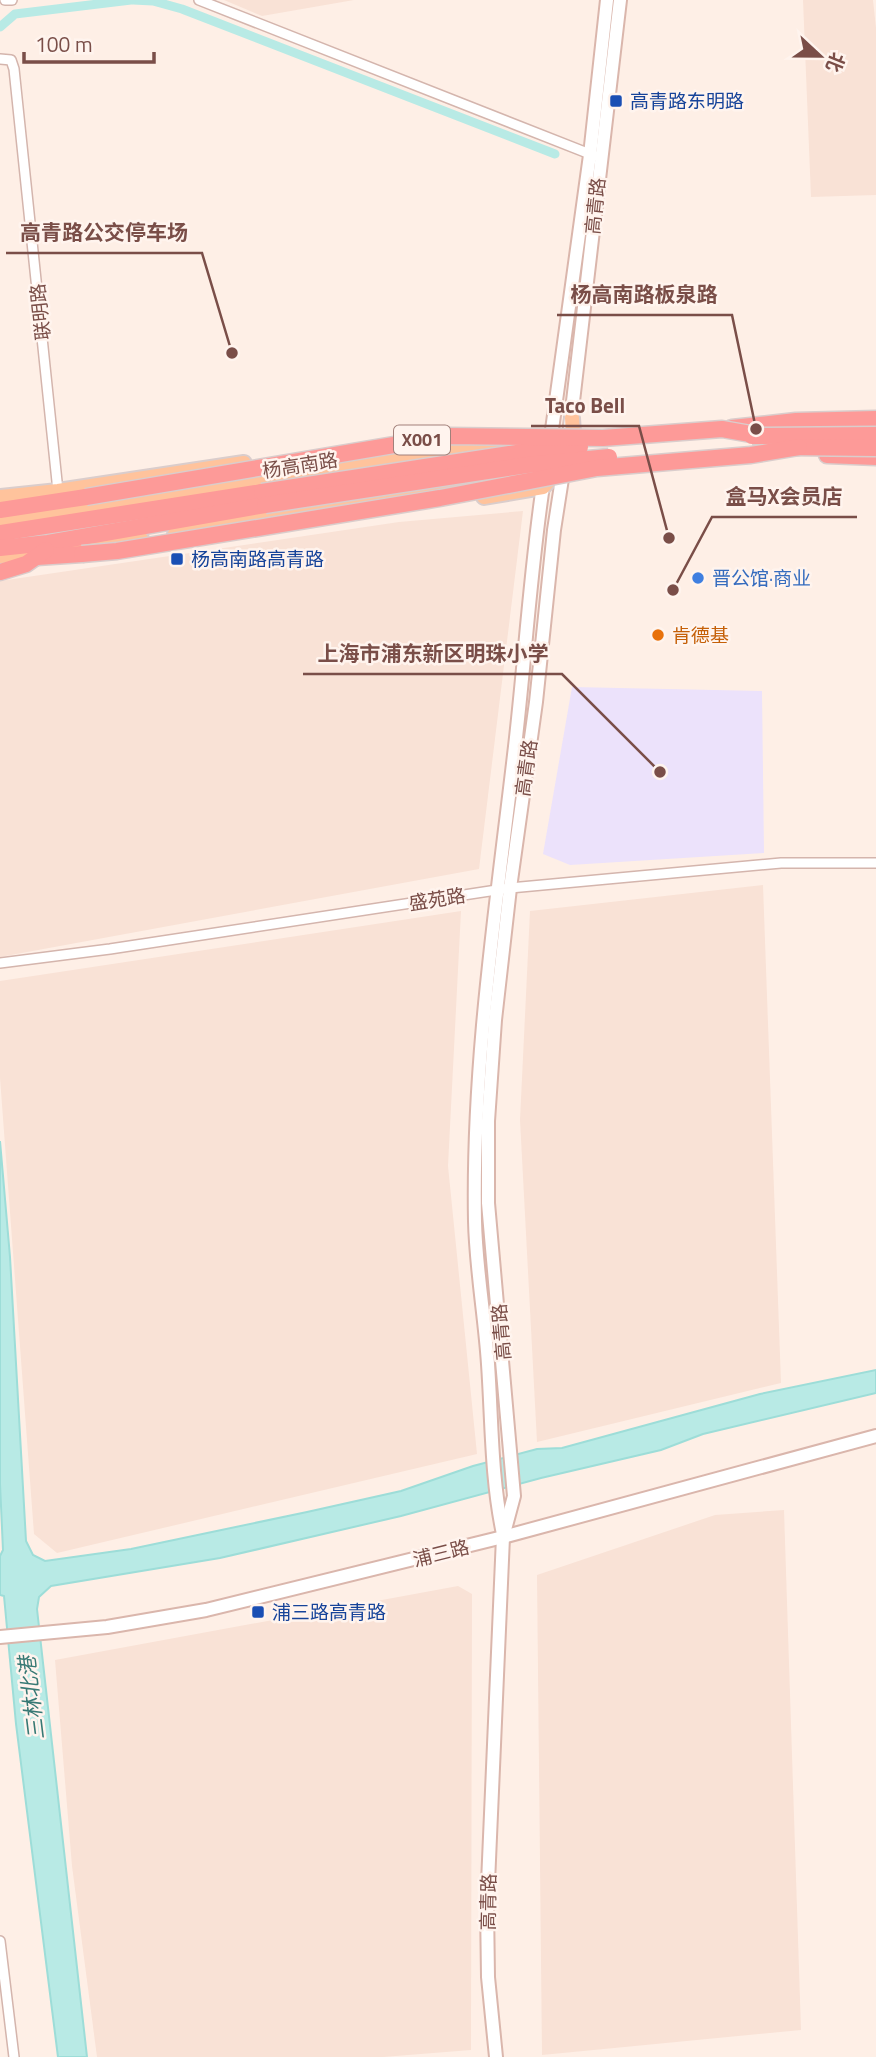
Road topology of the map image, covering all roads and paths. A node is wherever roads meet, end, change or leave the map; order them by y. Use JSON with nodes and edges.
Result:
{"nodes":[{"id":1,"x":5,"y":0,"type":"edge"},
{"id":2,"x":12,"y":0,"type":"edge"},
{"id":3,"x":201,"y":0,"type":"edge"},
{"id":4,"x":607,"y":0,"type":"edge"},
{"id":5,"x":620,"y":0,"type":"edge"},
{"id":6,"x":0,"y":59,"type":"edge"},
{"id":7,"x":596,"y":156,"type":"junction"},
{"id":8,"x":876,"y":419,"type":"edge"},
{"id":9,"x":722,"y":429,"type":"junction"},
{"id":10,"x":876,"y":433,"type":"edge"},
{"id":11,"x":762,"y":436,"type":"junction"},
{"id":12,"x":565,"y":437,"type":"junction"},
{"id":13,"x":670,"y":437,"type":"junction"},
{"id":14,"x":591,"y":442,"type":"junction"},
{"id":15,"x":799,"y":447,"type":"junction"},
{"id":16,"x":876,"y":450,"type":"edge"},
{"id":17,"x":751,"y":455,"type":"junction"},
{"id":18,"x":876,"y":457,"type":"edge"},
{"id":19,"x":565,"y":462,"type":"junction"},
{"id":20,"x":545,"y":471,"type":"junction"},
{"id":21,"x":543,"y":487,"type":"junction"},
{"id":22,"x":58,"y":491,"type":"junction"},
{"id":23,"x":264,"y":498,"type":"junction"},
{"id":24,"x":14,"y":514,"type":"edge"},
{"id":25,"x":88,"y":536,"type":"junction"},
{"id":26,"x":118,"y":542,"type":"junction"},
{"id":27,"x":0,"y":548,"type":"edge"},
{"id":28,"x":0,"y":556,"type":"edge"},
{"id":29,"x":36,"y":557,"type":"junction"},
{"id":30,"x":0,"y":572,"type":"edge"},
{"id":31,"x":876,"y":863,"type":"edge"},
{"id":32,"x":503,"y":889,"type":"junction"},
{"id":33,"x":0,"y":962,"type":"edge"},
{"id":34,"x":876,"y":1437,"type":"edge"},
{"id":35,"x":503,"y":1538,"type":"junction"},
{"id":36,"x":0,"y":1637,"type":"edge"},
{"id":37,"x":0,"y":1941,"type":"edge"},
{"id":38,"x":14,"y":2057,"type":"edge"},
{"id":39,"x":496,"y":2057,"type":"edge"}],
"edges":[{"from":1,"to":2,"type":"street"},
{"from":3,"to":7,"type":"street"},
{"from":4,"to":7,"type":"main road","name":"高青路"},
{"from":5,"to":7,"type":"main road","name":"高青路"},
{"from":6,"to":22,"type":"street","name":"联明路"},
{"from":7,"to":12,"type":"main road","name":"高青路"},
{"from":7,"to":12,"type":"main road","name":"高青路"},
{"from":8,"to":9,"type":"highway","bridge":true},
{"from":9,"to":11,"type":"highway","name":"杨高南路","number":"X001","bridge":true},
{"from":9,"to":24,"type":"highway","name":"杨高南路","number":"X001","bridge":true},
{"from":10,"to":11,"type":"highway","name":"杨高南路","number":"X001","bridge":true},
{"from":10,"to":13,"type":"main road","name":"杨高南路","number":"X001"},
{"from":11,"to":23,"type":"highway","name":"杨高南路","number":"X001","bridge":true},
{"from":12,"to":13,"type":"main road","name":"杨高南路"},
{"from":12,"to":14,"type":"main road","name":"杨高南路"},
{"from":12,"to":14,"type":"main road"},
{"from":12,"to":19,"type":"main road","name":"高青路"},
{"from":12,"to":20,"type":"main road"},
{"from":12,"to":21,"type":"main road"},
{"from":12,"to":22,"type":"main road","name":"杨高南路","number":"X001"},
{"from":12,"to":24,"type":"main road","name":"杨高南路","number":"X001"},
{"from":13,"to":14,"type":"main road","name":"杨高南路"},
{"from":15,"to":16,"type":"highway","name":"杨高南路","number":"X001","bridge":true},
{"from":15,"to":17,"type":"highway","name":"杨高南路","number":"X001","bridge":true},
{"from":15,"to":23,"type":"highway","name":"杨高南路","number":"X001","bridge":true},
{"from":16,"to":19,"type":"main road","name":"杨高南路","number":"X001"},
{"from":17,"to":18,"type":"highway","bridge":true},
{"from":17,"to":29,"type":"highway","name":"杨高南路","number":"X001","bridge":true},
{"from":19,"to":21,"type":"main road"},
{"from":19,"to":32,"type":"main road","name":"高青路"},
{"from":20,"to":21,"type":"main road","name":"高青路"},
{"from":20,"to":26,"type":"main road","name":"杨高南路","number":"X001"},
{"from":21,"to":26,"type":"main road"},
{"from":21,"to":32,"type":"main road","name":"高青路"},
{"from":22,"to":24,"type":"main road","number":"X001"},
{"from":23,"to":24,"type":"highway","name":"杨高南路","number":"X001"},
{"from":23,"to":25,"type":"highway","name":"杨高南路","number":"X001"},
{"from":25,"to":26,"type":"main road","name":"杨高南路","number":"X001"},
{"from":25,"to":27,"type":"highway","name":"杨高南路","number":"X001"},
{"from":26,"to":29,"type":"main road","name":"杨高南路","number":"X001"},
{"from":28,"to":29,"type":"main road","name":"杨高南路","number":"X001"},
{"from":29,"to":30,"type":"highway","number":"X001"},
{"from":31,"to":32,"type":"street","name":"盛苑路"},
{"from":32,"to":33,"type":"street","name":"盛苑路"},
{"from":32,"to":35,"type":"main road","name":"高青路"},
{"from":32,"to":35,"type":"main road","name":"高青路"},
{"from":34,"to":35,"type":"main road","name":"浦三路"},
{"from":35,"to":36,"type":"main road","name":"浦三路"},
{"from":35,"to":39,"type":"main road","name":"高青路"},
{"from":37,"to":38,"type":"street"}]}
